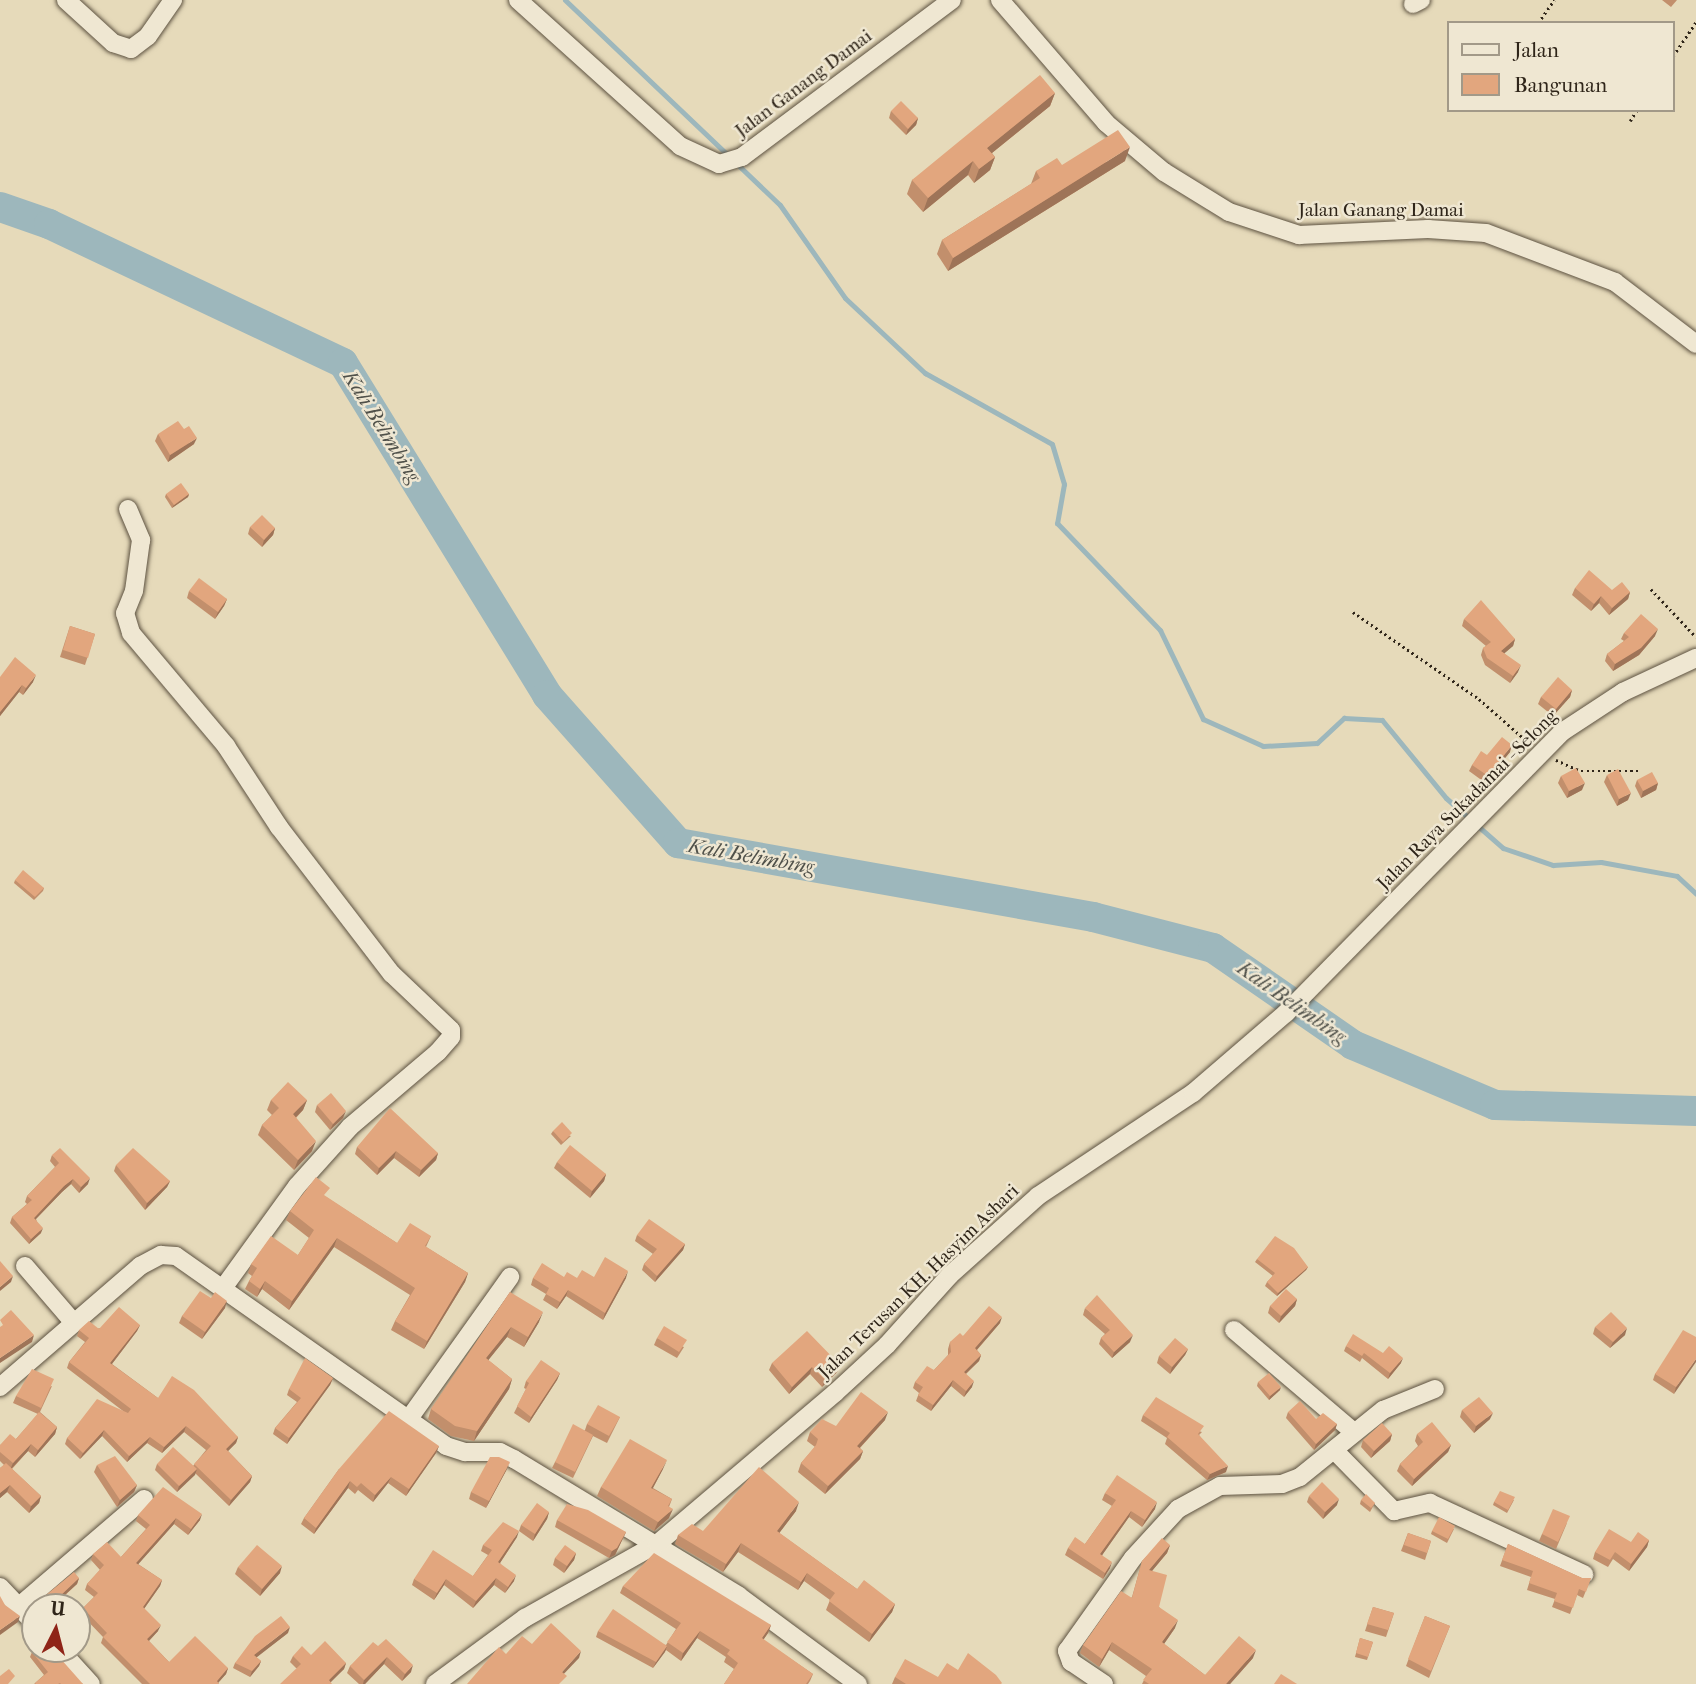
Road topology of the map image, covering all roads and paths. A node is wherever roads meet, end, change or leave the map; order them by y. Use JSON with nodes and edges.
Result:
{"nodes":[{"id":1,"x":66,"y":0,"type":"edge"},
{"id":2,"x":173,"y":0,"type":"edge"},
{"id":3,"x":518,"y":0,"type":"edge"},
{"id":4,"x":952,"y":0,"type":"edge"},
{"id":5,"x":1000,"y":0,"type":"edge"},
{"id":6,"x":1554,"y":0,"type":"edge"},
{"id":7,"x":1539,"y":21,"type":"edge"},
{"id":8,"x":1696,"y":22,"type":"edge"},
{"id":9,"x":1675,"y":53,"type":"edge"},
{"id":10,"x":1636,"y":112,"type":"edge"},
{"id":11,"x":1630,"y":121,"type":"dead end"},
{"id":12,"x":1696,"y":344,"type":"edge"},
{"id":13,"x":128,"y":509,"type":"dead end"},
{"id":14,"x":1651,"y":589,"type":"dead end"},
{"id":15,"x":1353,"y":612,"type":"dead end"},
{"id":16,"x":1696,"y":637,"type":"edge"},
{"id":17,"x":1696,"y":658,"type":"edge"},
{"id":18,"x":1541,"y":750,"type":"junction"},
{"id":19,"x":1642,"y":771,"type":"dead end"},
{"id":20,"x":1291,"y":1009,"type":"joint"},
{"id":21,"x":25,"y":1266,"type":"dead end"},
{"id":22,"x":510,"y":1277,"type":"dead end"},
{"id":23,"x":224,"y":1287,"type":"junction"},
{"id":24,"x":74,"y":1323,"type":"junction"},
{"id":25,"x":1234,"y":1329,"type":"dead end"},
{"id":26,"x":0,"y":1387,"type":"edge"},
{"id":27,"x":1435,"y":1389,"type":"dead end"},
{"id":28,"x":408,"y":1420,"type":"junction"},
{"id":29,"x":1354,"y":1432,"type":"junction"},
{"id":30,"x":1334,"y":1450,"type":"junction"},
{"id":31,"x":144,"y":1499,"type":"dead end"},
{"id":32,"x":657,"y":1545,"type":"junction"},
{"id":33,"x":1584,"y":1574,"type":"dead end"},
{"id":34,"x":0,"y":1587,"type":"edge"},
{"id":35,"x":18,"y":1607,"type":"junction"},
{"id":36,"x":21,"y":1610,"type":"edge"},
{"id":37,"x":71,"y":1663,"type":"edge"},
{"id":38,"x":91,"y":1684,"type":"edge"},
{"id":39,"x":435,"y":1684,"type":"edge"},
{"id":40,"x":858,"y":1684,"type":"edge"},
{"id":41,"x":1104,"y":1684,"type":"edge"}],
"edges":[{"from":1,"to":2,"type":"street"},
{"from":3,"to":4,"type":"street","name":"Jalan Ganang Damai"},
{"from":5,"to":12,"type":"street","name":"Jalan Ganang Damai"},
{"from":6,"to":7,"type":"path"},
{"from":8,"to":9,"type":"path"},
{"from":10,"to":11,"type":"path"},
{"from":13,"to":23,"type":"street"},
{"from":14,"to":16,"type":"path"},
{"from":15,"to":18,"type":"path"},
{"from":17,"to":18,"type":"street","name":"Jalan Raya Sukadamai - Selong"},
{"from":18,"to":19,"type":"path"},
{"from":18,"to":20,"type":"street","name":"Jalan Raya Sukadamai - Selong"},
{"from":20,"to":32,"type":"street","name":"Jalan Terusan KH. Hasyim Ashari"},
{"from":21,"to":24,"type":"street"},
{"from":22,"to":28,"type":"street"},
{"from":23,"to":24,"type":"street"},
{"from":23,"to":28,"type":"street"},
{"from":24,"to":26,"type":"street"},
{"from":25,"to":29,"type":"street"},
{"from":27,"to":29,"type":"street"},
{"from":28,"to":32,"type":"street"},
{"from":29,"to":30,"type":"street"},
{"from":30,"to":33,"type":"street"},
{"from":30,"to":41,"type":"street"},
{"from":31,"to":35,"type":"street"},
{"from":32,"to":39,"type":"street","name":"Jalan Terusan KH. Hasyim Ashari"},
{"from":32,"to":40,"type":"street"},
{"from":34,"to":35,"type":"street"},
{"from":35,"to":36,"type":"street"},
{"from":37,"to":38,"type":"street"}]}
